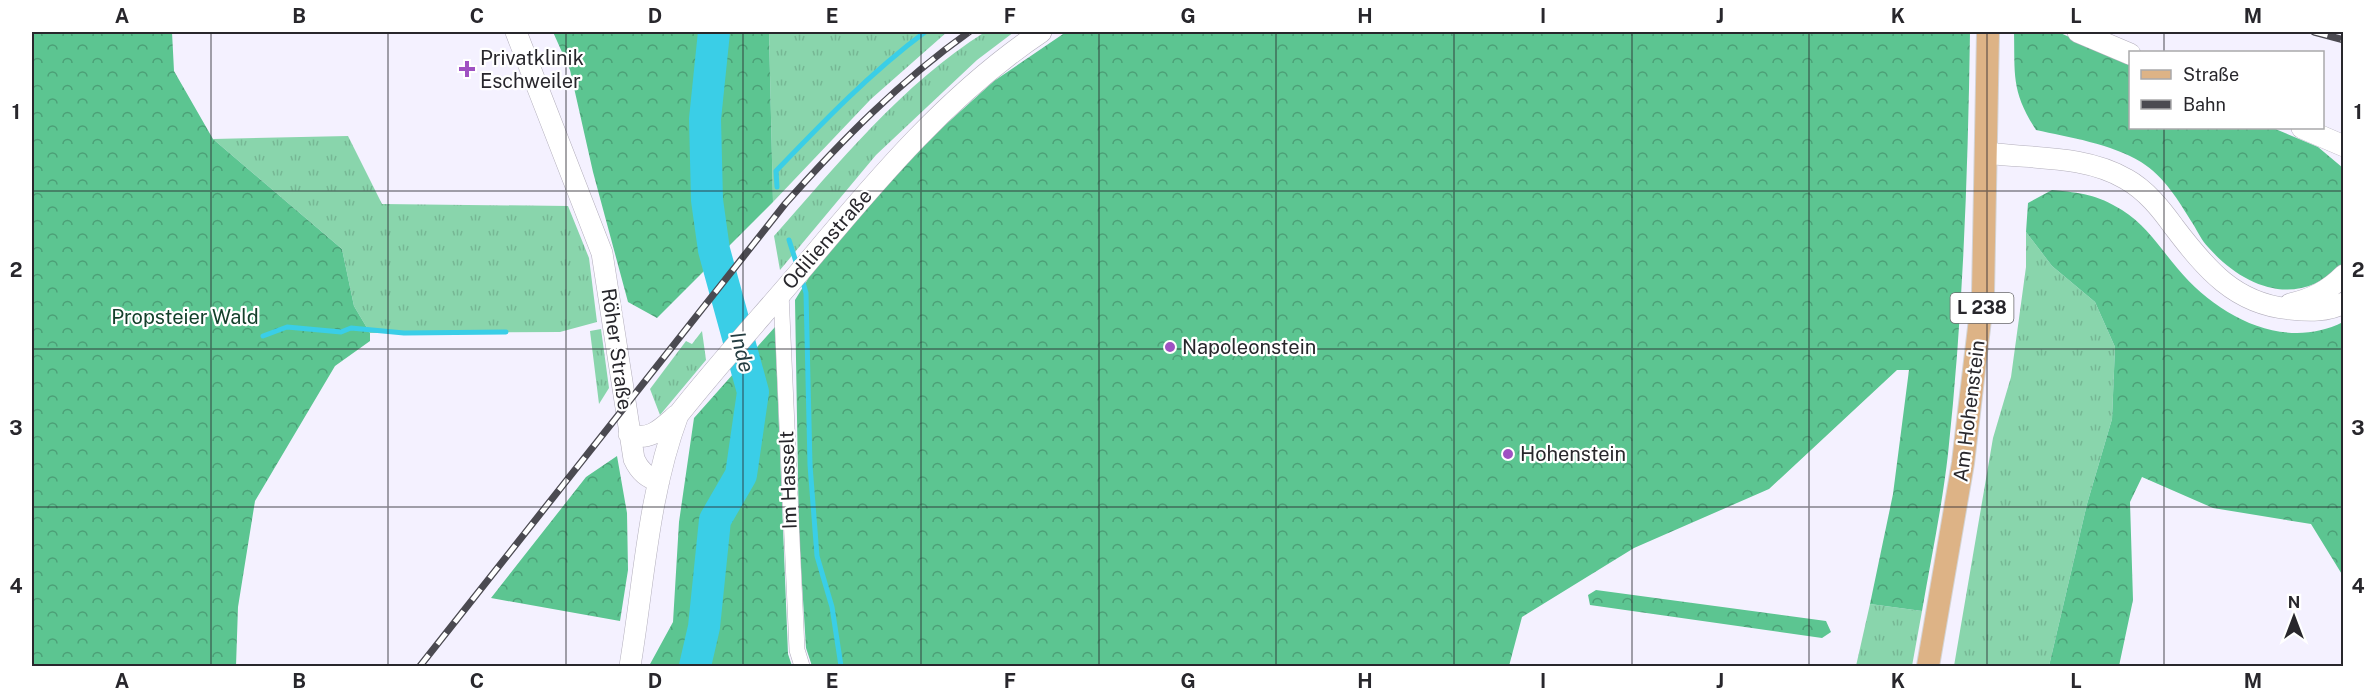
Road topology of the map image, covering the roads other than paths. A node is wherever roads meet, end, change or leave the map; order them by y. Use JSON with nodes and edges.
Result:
{"nodes":[{"id":1,"x":516,"y":32,"type":"edge"},
{"id":2,"x":1041,"y":32,"type":"edge"},
{"id":3,"x":1988,"y":32,"type":"edge"},
{"id":4,"x":2078,"y":32,"type":"edge"},
{"id":5,"x":2129,"y":54,"type":"edge"},
{"id":6,"x":2304,"y":129,"type":"edge"},
{"id":7,"x":2343,"y":146,"type":"edge"},
{"id":8,"x":1987,"y":153,"type":"junction"},
{"id":9,"x":2343,"y":275,"type":"edge"},
{"id":10,"x":787,"y":286,"type":"junction"},
{"id":11,"x":2343,"y":303,"type":"edge"},
{"id":12,"x":2275,"y":308,"type":"junction"},
{"id":13,"x":678,"y":415,"type":"junction"},
{"id":14,"x":629,"y":434,"type":"junction"},
{"id":15,"x":659,"y":481,"type":"junction"},
{"id":16,"x":630,"y":666,"type":"edge"},
{"id":17,"x":802,"y":666,"type":"edge"},
{"id":18,"x":1928,"y":666,"type":"edge"}],
"edges":[{"from":1,"to":14,"type":"main road","name":"Röher Straße"},
{"from":2,"to":10,"type":"main road","name":"Odilienstraße"},
{"from":3,"to":8,"type":"main road","name":"Am Hohenstein","number":"L 238"},
{"from":4,"to":5,"type":"main road"},
{"from":6,"to":7,"type":"main road"},
{"from":8,"to":12,"type":"main road"},
{"from":8,"to":18,"type":"main road","name":"Am Hohenstein","number":"L 238"},
{"from":9,"to":12,"type":"main road"},
{"from":10,"to":13,"type":"main road","name":"Odilienstraße"},
{"from":10,"to":17,"type":"street","name":"Im Hasselt"},
{"from":11,"to":12,"type":"main road"},
{"from":13,"to":14,"type":"main road"},
{"from":13,"to":15,"type":"main road","name":"Odilienstraße"},
{"from":14,"to":15,"type":"main road","name":"Röher Straße"},
{"from":15,"to":16,"type":"main road"}]}
